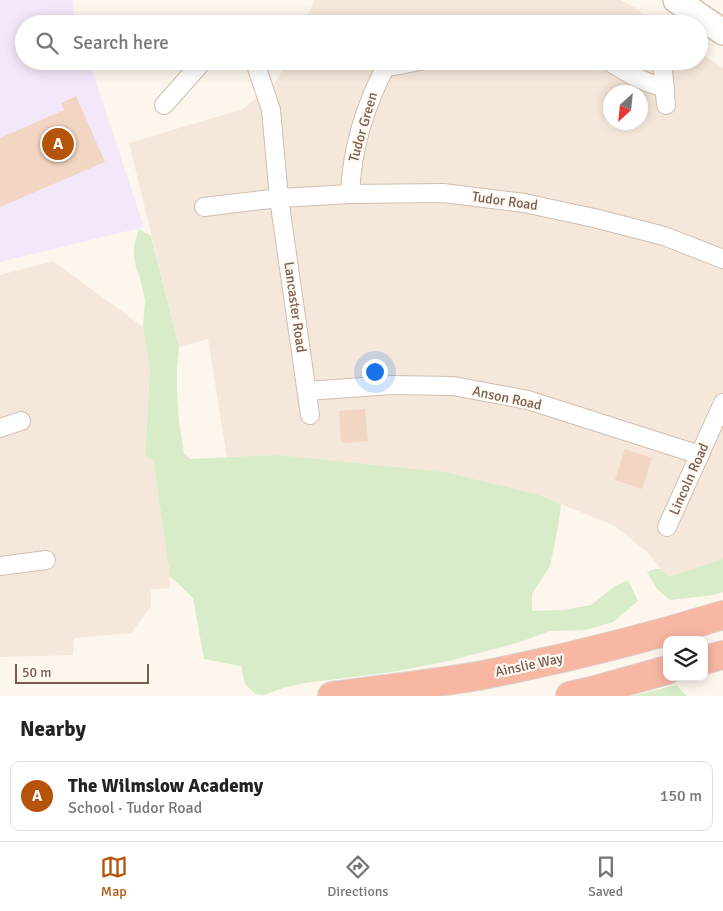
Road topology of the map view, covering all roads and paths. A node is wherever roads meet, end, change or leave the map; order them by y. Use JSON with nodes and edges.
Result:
{"nodes":[{"id":1,"x":684,"y":2,"type":"edge"},
{"id":2,"x":701,"y":15,"type":"edge"},
{"id":3,"x":708,"y":20,"type":"edge"},
{"id":4,"x":723,"y":32,"type":"edge"},
{"id":5,"x":195,"y":70,"type":"edge"},
{"id":6,"x":258,"y":70,"type":"edge"},
{"id":7,"x":381,"y":70,"type":"edge"},
{"id":8,"x":623,"y":70,"type":"edge"},
{"id":9,"x":663,"y":70,"type":"dead end"},
{"id":10,"x":164,"y":104,"type":"dead end"},
{"id":11,"x":350,"y":194,"type":"junction"},
{"id":12,"x":279,"y":198,"type":"junction"},
{"id":13,"x":204,"y":207,"type":"dead end"},
{"id":14,"x":723,"y":259,"type":"edge"},
{"id":15,"x":307,"y":391,"type":"junction"},
{"id":16,"x":723,"y":403,"type":"edge"},
{"id":17,"x":310,"y":415,"type":"dead end"},
{"id":18,"x":21,"y":421,"type":"dead end"},
{"id":19,"x":0,"y":428,"type":"edge"},
{"id":20,"x":700,"y":455,"type":"junction"},
{"id":21,"x":668,"y":527,"type":"dead end"},
{"id":22,"x":46,"y":560,"type":"dead end"},
{"id":23,"x":0,"y":566,"type":"edge"},
{"id":24,"x":723,"y":615,"type":"edge"},
{"id":25,"x":723,"y":655,"type":"edge"},
{"id":26,"x":708,"y":659,"type":"edge"},
{"id":27,"x":663,"y":671,"type":"edge"},
{"id":28,"x":332,"y":696,"type":"edge"},
{"id":29,"x":570,"y":696,"type":"edge"}],
"edges":[{"from":1,"to":2,"type":"street"},
{"from":3,"to":4,"type":"street"},
{"from":5,"to":10,"type":"street"},
{"from":6,"to":12,"type":"street"},
{"from":7,"to":11,"type":"street","name":"Tudor Green"},
{"from":8,"to":9,"type":"street"},
{"from":11,"to":12,"type":"street","name":"Tudor Road"},
{"from":11,"to":14,"type":"street","name":"Tudor Road"},
{"from":12,"to":13,"type":"street","name":"Tudor Road"},
{"from":12,"to":15,"type":"street","name":"Lancaster Road"},
{"from":15,"to":17,"type":"street","name":"Lancaster Road"},
{"from":15,"to":20,"type":"street","name":"Anson Road"},
{"from":16,"to":20,"type":"street","name":"Lincoln Road"},
{"from":18,"to":19,"type":"street"},
{"from":20,"to":21,"type":"street","name":"Lincoln Road"},
{"from":22,"to":23,"type":"street"},
{"from":24,"to":28,"type":"highway","name":"Ainslie Way"},
{"from":25,"to":26,"type":"highway"},
{"from":27,"to":29,"type":"highway"}]}
